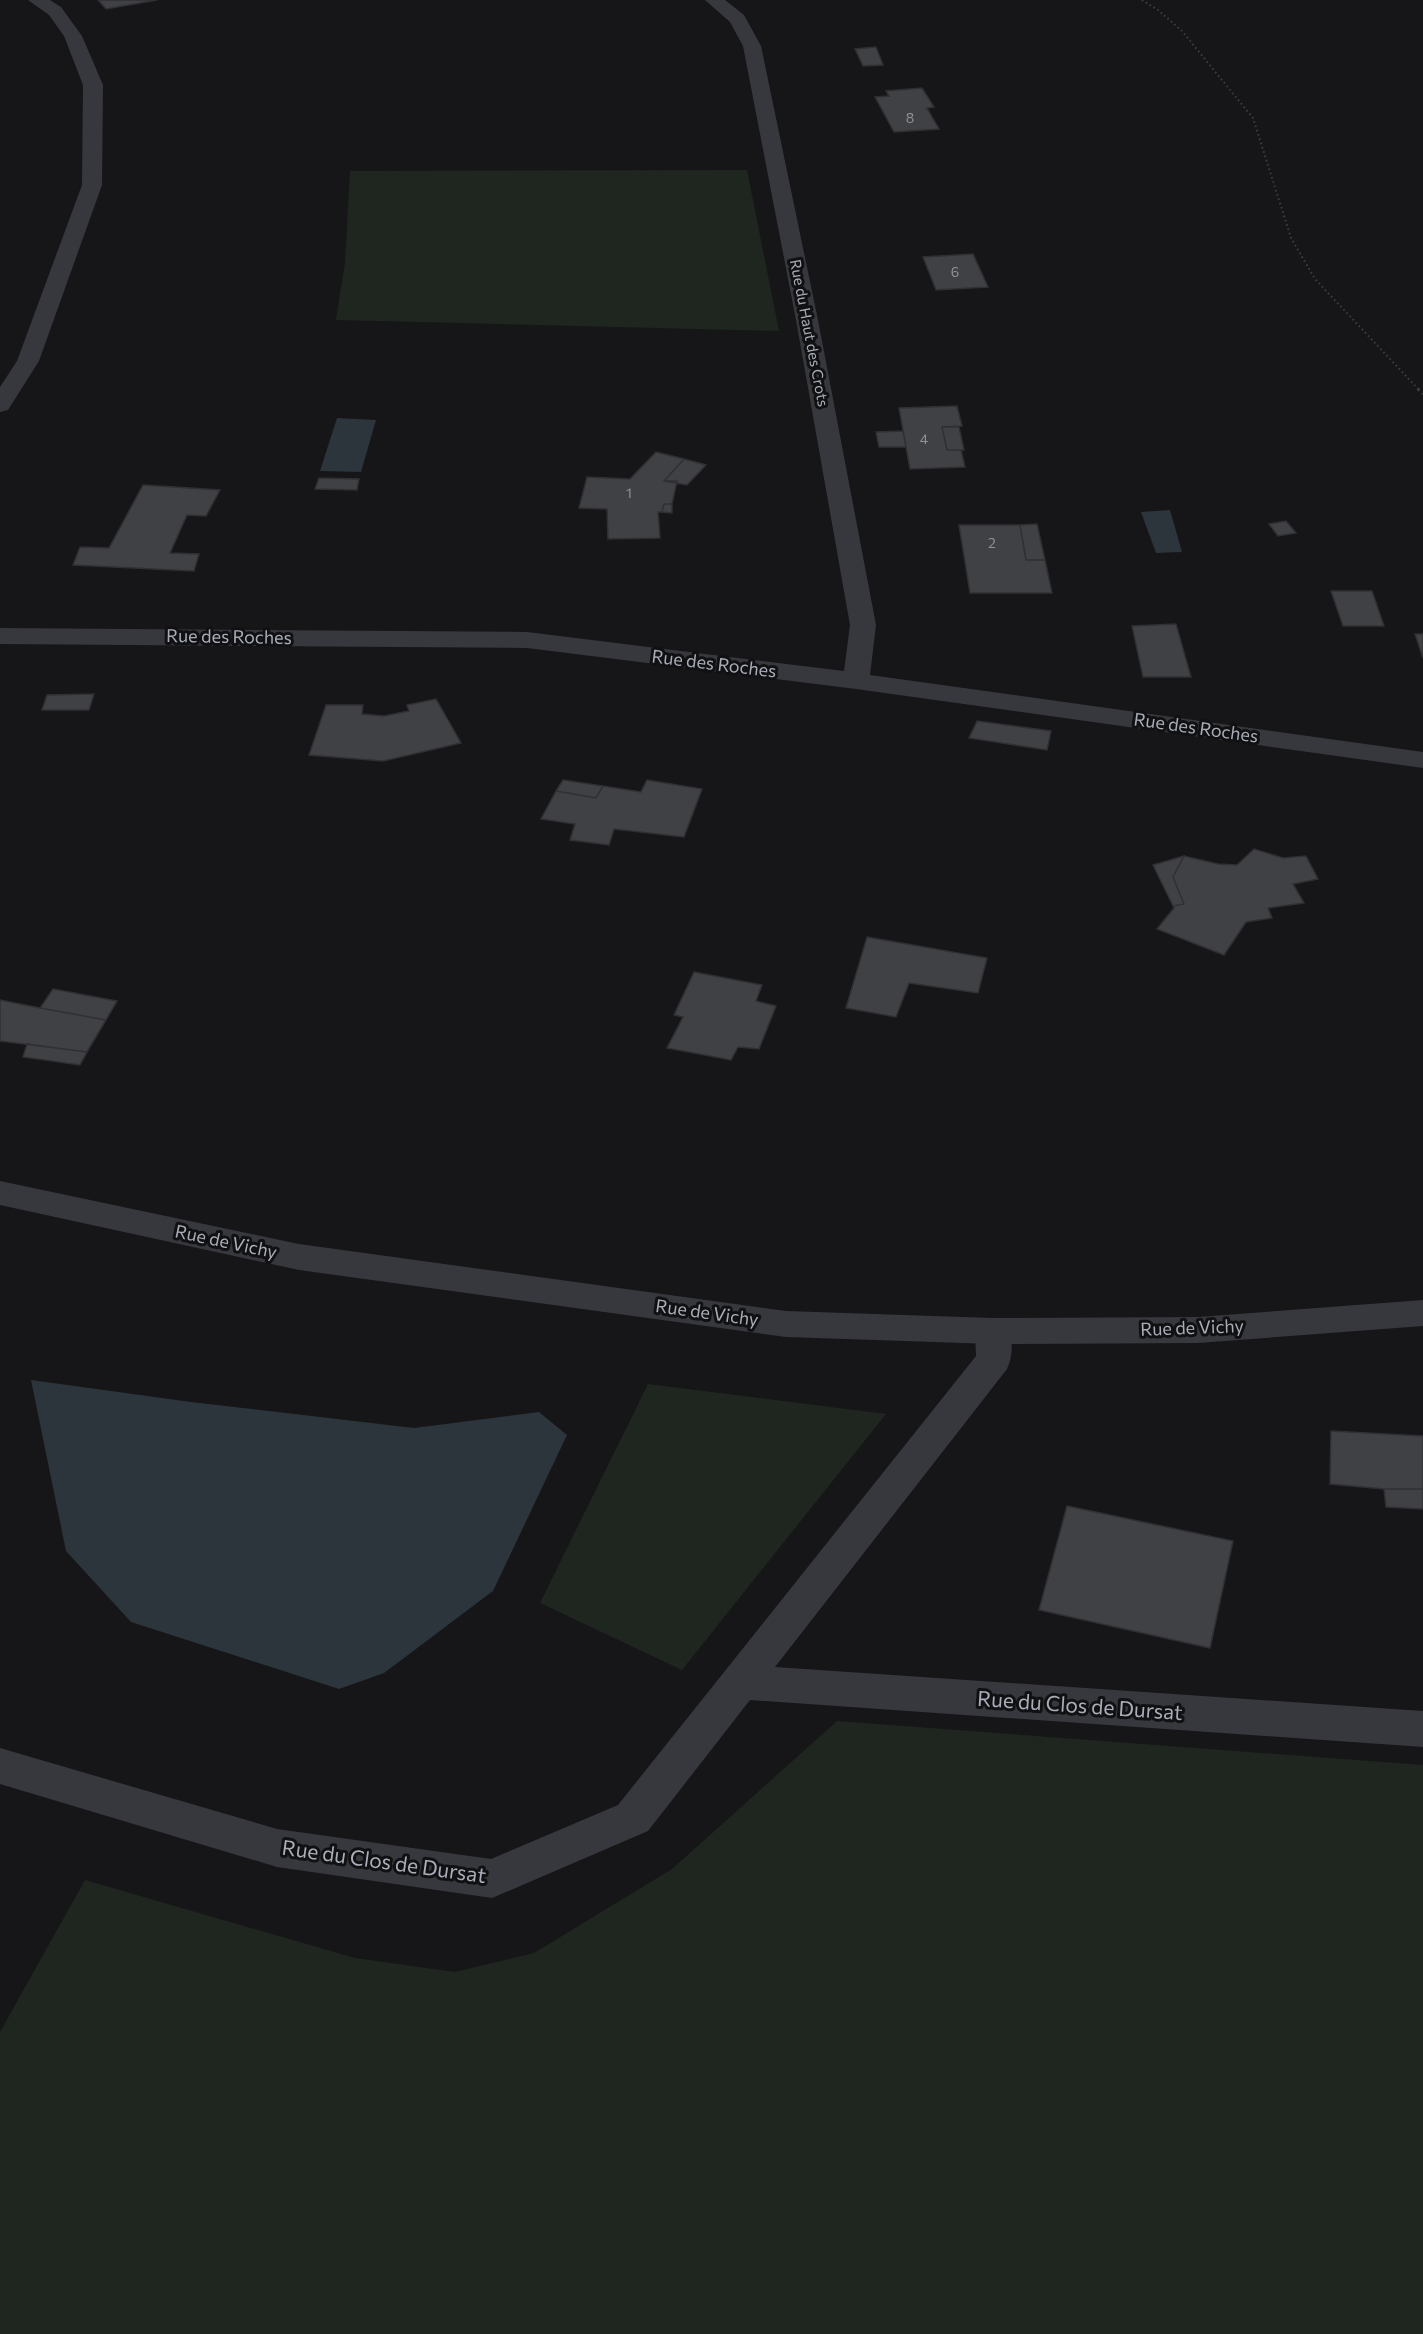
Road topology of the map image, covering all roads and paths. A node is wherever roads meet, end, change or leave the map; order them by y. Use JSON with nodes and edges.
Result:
{"nodes":[{"id":1,"x":37,"y":0,"type":"edge"},
{"id":2,"x":714,"y":0,"type":"edge"},
{"id":3,"x":1142,"y":0,"type":"edge"},
{"id":4,"x":1423,"y":394,"type":"edge"},
{"id":5,"x":0,"y":405,"type":"edge"},
{"id":6,"x":0,"y":636,"type":"edge"},
{"id":7,"x":856,"y":681,"type":"junction"},
{"id":8,"x":1423,"y":760,"type":"edge"},
{"id":9,"x":0,"y":1194,"type":"edge"},
{"id":10,"x":1423,"y":1313,"type":"edge"},
{"id":11,"x":993,"y":1331,"type":"junction"},
{"id":12,"x":738,"y":1682,"type":"junction"},
{"id":13,"x":1423,"y":1729,"type":"edge"},
{"id":14,"x":0,"y":1766,"type":"edge"}],
"edges":[{"from":1,"to":5,"type":"street"},
{"from":2,"to":7,"type":"street","name":"Rue du Haut des Crots"},
{"from":3,"to":4,"type":"path"},
{"from":6,"to":7,"type":"street","name":"Rue des Roches"},
{"from":7,"to":8,"type":"street","name":"Rue des Roches"},
{"from":9,"to":11,"type":"street","name":"Rue de Vichy"},
{"from":10,"to":11,"type":"street","name":"Rue de Vichy"},
{"from":11,"to":12,"type":"street","name":"Rue du Clos de Dursat"},
{"from":12,"to":13,"type":"street","name":"Rue du Clos de Dursat"},
{"from":12,"to":14,"type":"street","name":"Rue du Clos de Dursat"}]}
